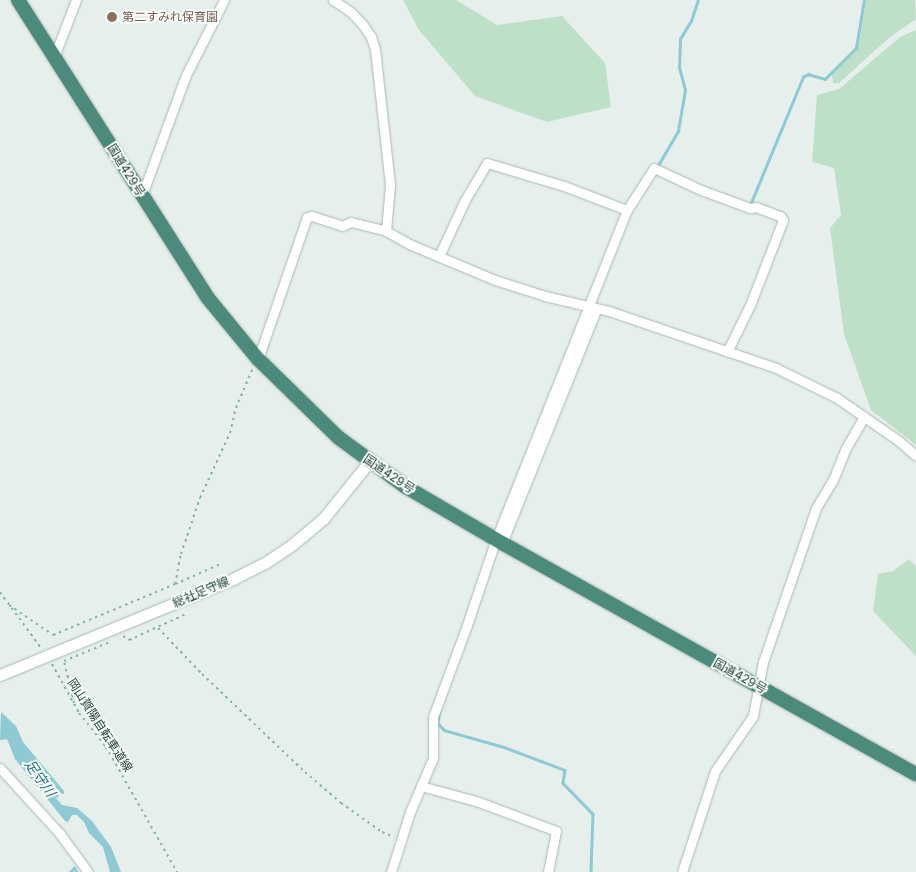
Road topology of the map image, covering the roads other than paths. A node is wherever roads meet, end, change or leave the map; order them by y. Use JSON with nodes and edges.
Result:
{"nodes":[{"id":1,"x":18,"y":0,"type":"edge"},
{"id":2,"x":76,"y":0,"type":"edge"},
{"id":3,"x":224,"y":0,"type":"edge"},
{"id":4,"x":333,"y":0,"type":"edge"},
{"id":5,"x":54,"y":57,"type":"junction"},
{"id":6,"x":142,"y":195,"type":"junction"},
{"id":7,"x":627,"y":210,"type":"junction"},
{"id":8,"x":386,"y":231,"type":"junction"},
{"id":9,"x":439,"y":256,"type":"junction"},
{"id":10,"x":593,"y":307,"type":"junction"},
{"id":11,"x":727,"y":352,"type":"junction"},
{"id":12,"x":258,"y":360,"type":"junction"},
{"id":13,"x":863,"y":418,"type":"junction"},
{"id":14,"x":916,"y":456,"type":"edge"},
{"id":15,"x":369,"y":462,"type":"junction"},
{"id":16,"x":499,"y":541,"type":"junction"},
{"id":17,"x":0,"y":675,"type":"edge"},
{"id":18,"x":758,"y":686,"type":"junction"},
{"id":19,"x":0,"y":768,"type":"edge"},
{"id":20,"x":916,"y":774,"type":"edge"},
{"id":21,"x":421,"y":786,"type":"junction"},
{"id":22,"x":88,"y":872,"type":"edge"},
{"id":23,"x":391,"y":872,"type":"edge"},
{"id":24,"x":548,"y":872,"type":"edge"},
{"id":25,"x":682,"y":872,"type":"edge"}],
"edges":[{"from":1,"to":5,"type":"highway","name":"国道429号"},
{"from":2,"to":5,"type":"street"},
{"from":3,"to":6,"type":"street"},
{"from":4,"to":8,"type":"street"},
{"from":5,"to":6,"type":"highway","name":"国道429号"},
{"from":6,"to":12,"type":"highway","name":"国道429号"},
{"from":7,"to":9,"type":"street"},
{"from":7,"to":10,"type":"street"},
{"from":7,"to":11,"type":"street"},
{"from":8,"to":9,"type":"street"},
{"from":8,"to":12,"type":"street"},
{"from":9,"to":10,"type":"street"},
{"from":10,"to":11,"type":"street"},
{"from":10,"to":16,"type":"street"},
{"from":11,"to":13,"type":"street"},
{"from":12,"to":15,"type":"highway","name":"国道429号"},
{"from":13,"to":14,"type":"street"},
{"from":13,"to":18,"type":"street"},
{"from":15,"to":16,"type":"highway","name":"国道429号"},
{"from":15,"to":17,"type":"main road","name":"総社足守線"},
{"from":16,"to":18,"type":"highway","name":"国道429号"},
{"from":16,"to":21,"type":"street"},
{"from":18,"to":20,"type":"highway","name":"国道429号"},
{"from":18,"to":25,"type":"street"},
{"from":19,"to":22,"type":"street"},
{"from":21,"to":23,"type":"street"},
{"from":21,"to":24,"type":"street"}]}
